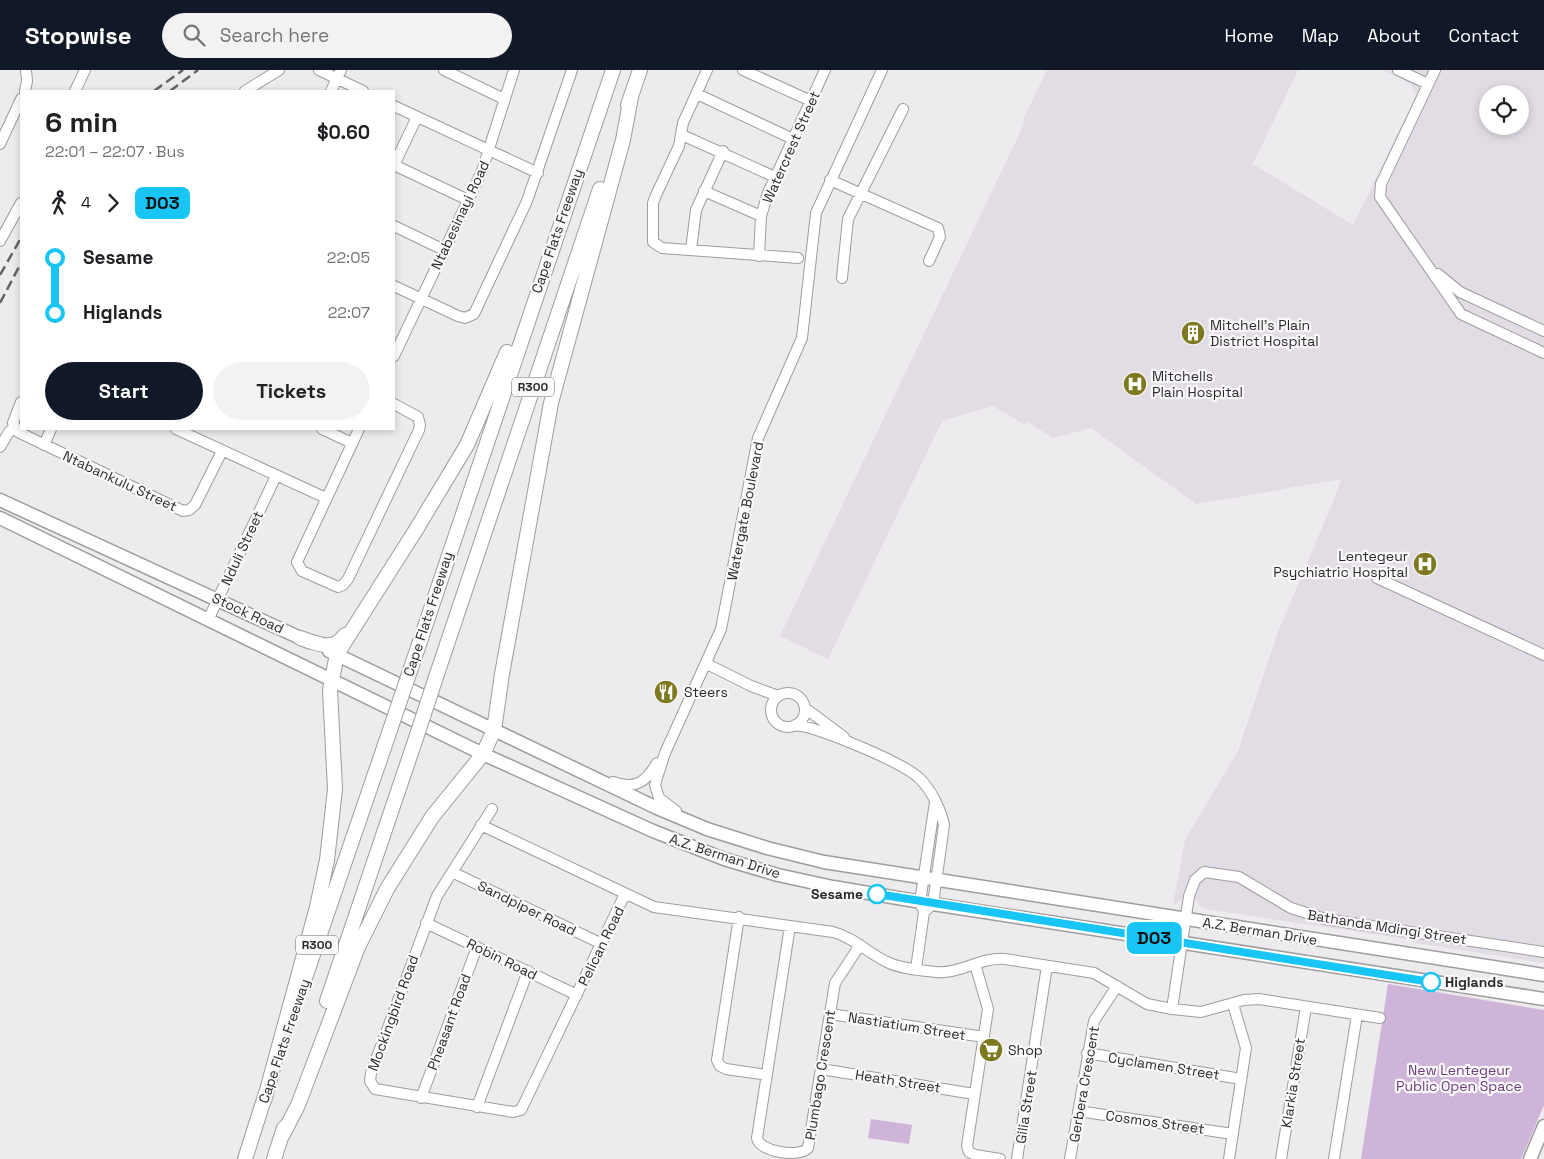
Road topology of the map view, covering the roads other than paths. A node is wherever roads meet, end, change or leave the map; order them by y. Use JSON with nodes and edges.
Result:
{"nodes":[{"id":1,"x":26,"y":70,"type":"edge"},
{"id":2,"x":85,"y":70,"type":"edge"},
{"id":3,"x":279,"y":70,"type":"edge"},
{"id":4,"x":319,"y":70,"type":"edge"},
{"id":5,"x":444,"y":70,"type":"edge"},
{"id":6,"x":514,"y":70,"type":"edge"},
{"id":7,"x":572,"y":70,"type":"edge"},
{"id":8,"x":612,"y":70,"type":"edge"},
{"id":9,"x":640,"y":70,"type":"edge"},
{"id":10,"x":707,"y":70,"type":"edge"},
{"id":11,"x":742,"y":70,"type":"edge"},
{"id":12,"x":825,"y":70,"type":"edge"},
{"id":13,"x":882,"y":70,"type":"edge"},
{"id":14,"x":1398,"y":70,"type":"edge"},
{"id":15,"x":1435,"y":70,"type":"edge"},
{"id":16,"x":339,"y":74,"type":"edge"},
{"id":17,"x":1428,"y":84,"type":"junction"},
{"id":18,"x":25,"y":90,"type":"edge"},
{"id":19,"x":75,"y":90,"type":"edge"},
{"id":20,"x":249,"y":90,"type":"edge"},
{"id":21,"x":331,"y":90,"type":"edge"},
{"id":22,"x":362,"y":90,"type":"edge"},
{"id":23,"x":697,"y":94,"type":"junction"},
{"id":24,"x":631,"y":97,"type":"junction"},
{"id":25,"x":504,"y":99,"type":"junction"},
{"id":26,"x":20,"y":101,"type":"edge"},
{"id":27,"x":811,"y":101,"type":"junction"},
{"id":28,"x":395,"y":106,"type":"edge"},
{"id":29,"x":903,"y":109,"type":"dead end"},
{"id":30,"x":417,"y":117,"type":"junction"},
{"id":31,"x":682,"y":135,"type":"junction"},
{"id":32,"x":793,"y":139,"type":"junction"},
{"id":33,"x":0,"y":144,"type":"edge"},
{"id":34,"x":489,"y":151,"type":"junction"},
{"id":35,"x":723,"y":152,"type":"junction"},
{"id":36,"x":395,"y":163,"type":"edge"},
{"id":37,"x":395,"y":165,"type":"edge"},
{"id":38,"x":538,"y":173,"type":"junction"},
{"id":39,"x":775,"y":177,"type":"junction"},
{"id":40,"x":830,"y":180,"type":"junction"},
{"id":41,"x":704,"y":191,"type":"junction"},
{"id":42,"x":862,"y":194,"type":"junction"},
{"id":43,"x":468,"y":200,"type":"junction"},
{"id":44,"x":20,"y":205,"type":"edge"},
{"id":45,"x":761,"y":216,"type":"junction"},
{"id":46,"x":395,"y":226,"type":"edge"},
{"id":47,"x":0,"y":241,"type":"edge"},
{"id":48,"x":444,"y":250,"type":"junction"},
{"id":49,"x":691,"y":250,"type":"junction"},
{"id":50,"x":759,"y":256,"type":"junction"},
{"id":51,"x":798,"y":258,"type":"dead end"},
{"id":52,"x":929,"y":261,"type":"dead end"},
{"id":53,"x":1430,"y":267,"type":"junction"},
{"id":54,"x":842,"y":278,"type":"dead end"},
{"id":55,"x":540,"y":282,"type":"junction"},
{"id":56,"x":395,"y":286,"type":"edge"},
{"id":57,"x":421,"y":299,"type":"junction"},
{"id":58,"x":1544,"y":331,"type":"edge"},
{"id":59,"x":395,"y":350,"type":"edge"},
{"id":60,"x":1544,"y":353,"type":"edge"},
{"id":61,"x":20,"y":404,"type":"edge"},
{"id":62,"x":395,"y":405,"type":"edge"},
{"id":63,"x":14,"y":428,"type":"junction"},
{"id":64,"x":51,"y":430,"type":"edge"},
{"id":65,"x":178,"y":430,"type":"edge"},
{"id":66,"x":324,"y":430,"type":"edge"},
{"id":67,"x":358,"y":430,"type":"edge"},
{"id":68,"x":352,"y":443,"type":"junction"},
{"id":69,"x":44,"y":445,"type":"junction"},
{"id":70,"x":0,"y":447,"type":"edge"},
{"id":71,"x":222,"y":451,"type":"junction"},
{"id":72,"x":276,"y":476,"type":"junction"},
{"id":73,"x":326,"y":498,"type":"junction"},
{"id":74,"x":0,"y":500,"type":"edge"},
{"id":75,"x":0,"y":518,"type":"edge"},
{"id":76,"x":419,"y":525,"type":"junction"},
{"id":77,"x":1377,"y":578,"type":"dead end"},
{"id":78,"x":218,"y":599,"type":"junction"},
{"id":79,"x":208,"y":620,"type":"junction"},
{"id":80,"x":300,"y":638,"type":"junction"},
{"id":81,"x":337,"y":654,"type":"junction"},
{"id":82,"x":1544,"y":655,"type":"edge"},
{"id":83,"x":707,"y":664,"type":"junction"},
{"id":84,"x":331,"y":679,"type":"junction"},
{"id":85,"x":751,"y":686,"type":"junction"},
{"id":86,"x":778,"y":696,"type":"junction"},
{"id":87,"x":805,"y":708,"type":"junction"},
{"id":88,"x":771,"y":711,"type":"junction"},
{"id":89,"x":795,"y":725,"type":"junction"},
{"id":90,"x":494,"y":730,"type":"junction"},
{"id":91,"x":442,"y":733,"type":"junction"},
{"id":92,"x":853,"y":744,"type":"junction"},
{"id":93,"x":665,"y":753,"type":"junction"},
{"id":94,"x":483,"y":754,"type":"junction"},
{"id":95,"x":565,"y":764,"type":"junction"},
{"id":96,"x":492,"y":809,"type":"dead end"},
{"id":97,"x":482,"y":826,"type":"junction"},
{"id":98,"x":708,"y":829,"type":"junction"},
{"id":99,"x":452,"y":872,"type":"junction"},
{"id":100,"x":931,"y":880,"type":"junction"},
{"id":101,"x":626,"y":894,"type":"junction"},
{"id":102,"x":926,"y":906,"type":"junction"},
{"id":103,"x":739,"y":917,"type":"junction"},
{"id":104,"x":1185,"y":920,"type":"junction"},
{"id":105,"x":426,"y":922,"type":"junction"},
{"id":106,"x":790,"y":926,"type":"junction"},
{"id":107,"x":1183,"y":943,"type":"junction"},
{"id":108,"x":602,"y":944,"type":"junction"},
{"id":109,"x":860,"y":946,"type":"junction"},
{"id":110,"x":477,"y":947,"type":"junction"},
{"id":111,"x":1544,"y":952,"type":"edge"},
{"id":112,"x":975,"y":964,"type":"junction"},
{"id":113,"x":1047,"y":966,"type":"junction"},
{"id":114,"x":916,"y":969,"type":"junction"},
{"id":115,"x":528,"y":971,"type":"junction"},
{"id":116,"x":1544,"y":975,"type":"edge"},
{"id":117,"x":1117,"y":986,"type":"junction"},
{"id":118,"x":577,"y":994,"type":"junction"},
{"id":119,"x":1544,"y":999,"type":"edge"},
{"id":120,"x":1233,"y":1004,"type":"junction"},
{"id":121,"x":1306,"y":1007,"type":"junction"},
{"id":122,"x":1172,"y":1009,"type":"junction"},
{"id":123,"x":830,"y":1014,"type":"junction"},
{"id":124,"x":1356,"y":1015,"type":"junction"},
{"id":125,"x":1380,"y":1018,"type":"dead end"},
{"id":126,"x":984,"y":1037,"type":"junction"},
{"id":127,"x":1087,"y":1053,"type":"junction"},
{"id":128,"x":821,"y":1069,"type":"junction"},
{"id":129,"x":767,"y":1075,"type":"junction"},
{"id":130,"x":1241,"y":1078,"type":"junction"},
{"id":131,"x":974,"y":1094,"type":"junction"},
{"id":132,"x":421,"y":1098,"type":"junction"},
{"id":133,"x":264,"y":1100,"type":"junction"},
{"id":134,"x":477,"y":1107,"type":"junction"},
{"id":135,"x":1078,"y":1111,"type":"junction"},
{"id":136,"x":1544,"y":1126,"type":"edge"},
{"id":137,"x":1233,"y":1134,"type":"junction"},
{"id":138,"x":282,"y":1136,"type":"junction"},
{"id":139,"x":245,"y":1159,"type":"edge"},
{"id":140,"x":274,"y":1159,"type":"edge"},
{"id":141,"x":1000,"y":1159,"type":"edge"},
{"id":142,"x":1018,"y":1159,"type":"edge"},
{"id":143,"x":1070,"y":1159,"type":"edge"},
{"id":144,"x":1229,"y":1159,"type":"edge"},
{"id":145,"x":1281,"y":1159,"type":"edge"},
{"id":146,"x":1334,"y":1159,"type":"edge"},
{"id":147,"x":1530,"y":1159,"type":"edge"}],
"edges":[{"from":1,"to":18,"type":"street"},
{"from":2,"to":19,"type":"street"},
{"from":3,"to":20,"type":"street"},
{"from":4,"to":16,"type":"street"},
{"from":5,"to":25,"type":"street"},
{"from":6,"to":25,"type":"street","name":"Ntabesinayi Road"},
{"from":7,"to":38,"type":"street"},
{"from":8,"to":55,"type":"highway","name":"Cape Flats Freeway","number":"R300"},
{"from":9,"to":24,"type":"highway","name":"Cape Flats Freeway","number":"R300"},
{"from":10,"to":23,"type":"street"},
{"from":11,"to":27,"type":"street"},
{"from":12,"to":27,"type":"street","name":"Watercrest Street"},
{"from":13,"to":40,"type":"street","name":"Watergate Boulevard"},
{"from":14,"to":17,"type":"street"},
{"from":15,"to":17,"type":"street"},
{"from":16,"to":21,"type":"street"},
{"from":16,"to":22,"type":"street"},
{"from":17,"to":53,"type":"street"},
{"from":23,"to":31,"type":"street"},
{"from":23,"to":32,"type":"street"},
{"from":24,"to":90,"type":"highway"},
{"from":24,"to":138,"type":"highway","name":"Cape Flats Freeway","number":"R300","bridge":true},
{"from":25,"to":34,"type":"street","name":"Ntabesinayi Road"},
{"from":26,"to":33,"type":"street"},
{"from":27,"to":32,"type":"street","name":"Watercrest Street"},
{"from":28,"to":30,"type":"street"},
{"from":29,"to":42,"type":"street"},
{"from":30,"to":34,"type":"street"},
{"from":30,"to":36,"type":"street"},
{"from":31,"to":35,"type":"street"},
{"from":31,"to":49,"type":"street"},
{"from":32,"to":39,"type":"street","name":"Watercrest Street"},
{"from":34,"to":38,"type":"street"},
{"from":34,"to":43,"type":"street","name":"Ntabesinayi Road"},
{"from":35,"to":39,"type":"street"},
{"from":35,"to":41,"type":"street"},
{"from":37,"to":43,"type":"street"},
{"from":38,"to":57,"type":"street"},
{"from":39,"to":45,"type":"street","name":"Watercrest Street"},
{"from":40,"to":42,"type":"street"},
{"from":40,"to":83,"type":"street","name":"Watergate Boulevard"},
{"from":41,"to":45,"type":"street"},
{"from":41,"to":49,"type":"street"},
{"from":42,"to":52,"type":"street"},
{"from":42,"to":54,"type":"street"},
{"from":43,"to":48,"type":"street","name":"Ntabesinayi Road"},
{"from":44,"to":47,"type":"street"},
{"from":45,"to":50,"type":"street","name":"Watercrest Street"},
{"from":46,"to":48,"type":"street"},
{"from":48,"to":57,"type":"street","name":"Ntabesinayi Road"},
{"from":49,"to":50,"type":"street"},
{"from":50,"to":51,"type":"street"},
{"from":53,"to":58,"type":"street"},
{"from":53,"to":60,"type":"street"},
{"from":55,"to":76,"type":"highway"},
{"from":55,"to":133,"type":"highway","name":"Cape Flats Freeway","number":"R300","bridge":true},
{"from":56,"to":57,"type":"street"},
{"from":57,"to":59,"type":"street","name":"Ntabesinayi Road"},
{"from":61,"to":63,"type":"street"},
{"from":62,"to":73,"type":"street"},
{"from":63,"to":69,"type":"street"},
{"from":63,"to":70,"type":"street"},
{"from":64,"to":69,"type":"street"},
{"from":65,"to":71,"type":"street"},
{"from":66,"to":68,"type":"street"},
{"from":67,"to":68,"type":"street"},
{"from":68,"to":73,"type":"street"},
{"from":69,"to":71,"type":"street","name":"Ntabankulu Street"},
{"from":71,"to":72,"type":"street"},
{"from":72,"to":73,"type":"street"},
{"from":72,"to":78,"type":"street","name":"Nduli Street"},
{"from":74,"to":78,"type":"main road","name":"Stock Road"},
{"from":75,"to":79,"type":"main road","name":"Stock Road"},
{"from":76,"to":80,"type":"highway"},
{"from":76,"to":81,"type":"highway"},
{"from":77,"to":82,"type":"street"},
{"from":78,"to":79,"type":"street","name":"Nduli Street"},
{"from":78,"to":80,"type":"main road","name":"Stock Road"},
{"from":79,"to":84,"type":"main road","name":"Stock Road"},
{"from":80,"to":81,"type":"main road","name":"Stock Road"},
{"from":81,"to":84,"type":"highway"},
{"from":81,"to":90,"type":"main road","name":"Stock Road"},
{"from":81,"to":91,"type":"main road"},
{"from":83,"to":85,"type":"street"},
{"from":83,"to":93,"type":"street","name":"Watergate Boulevard"},
{"from":84,"to":91,"type":"main road","name":"Stock Road"},
{"from":84,"to":133,"type":"highway"},
{"from":85,"to":86,"type":"street"},
{"from":85,"to":88,"type":"street"},
{"from":86,"to":87,"type":"street"},
{"from":86,"to":88,"type":"street"},
{"from":87,"to":89,"type":"street"},
{"from":87,"to":92,"type":"street"},
{"from":88,"to":89,"type":"street"},
{"from":89,"to":92,"type":"street"},
{"from":90,"to":94,"type":"highway"},
{"from":90,"to":95,"type":"main road","name":"A.Z. Berman Drive"},
{"from":91,"to":94,"type":"main road","name":"Stock Road"},
{"from":92,"to":100,"type":"street"},
{"from":93,"to":95,"type":"street","name":"Watergate Boulevard"},
{"from":93,"to":98,"type":"street","name":"Watergate Boulevard"},
{"from":94,"to":102,"type":"main road","name":"A.Z. Berman Drive"},
{"from":94,"to":138,"type":"highway"},
{"from":95,"to":98,"type":"main road","name":"A.Z. Berman Drive"},
{"from":96,"to":97,"type":"street","name":"Mockingbird Road"},
{"from":97,"to":99,"type":"street","name":"Mockingbird Road"},
{"from":97,"to":101,"type":"street"},
{"from":98,"to":100,"type":"main road","name":"A.Z. Berman Drive"},
{"from":99,"to":105,"type":"street","name":"Mockingbird Road"},
{"from":99,"to":108,"type":"street","name":"Sandpiper Road"},
{"from":100,"to":102,"type":"street"},
{"from":100,"to":104,"type":"main road","name":"A.Z. Berman Drive"},
{"from":101,"to":103,"type":"street","name":"Pelican Road"},
{"from":101,"to":108,"type":"street","name":"Pelican Road"},
{"from":102,"to":107,"type":"main road","name":"A.Z. Berman Drive"},
{"from":102,"to":114,"type":"street"},
{"from":103,"to":106,"type":"street","name":"Pelican Road"},
{"from":103,"to":129,"type":"street"},
{"from":104,"to":107,"type":"street","name":"Bathanda Mdingi Street"},
{"from":104,"to":111,"type":"street","name":"Bathanda Mdingi Street"},
{"from":104,"to":116,"type":"main road","name":"A.Z. Berman Drive"},
{"from":105,"to":110,"type":"street","name":"Robin Road"},
{"from":105,"to":132,"type":"street","name":"Mockingbird Road"},
{"from":106,"to":109,"type":"street","name":"Pelican Road"},
{"from":106,"to":129,"type":"street","name":"Plumbago Crescent"},
{"from":107,"to":119,"type":"main road","name":"A.Z. Berman Drive"},
{"from":107,"to":122,"type":"street","name":"Bathanda Mdingi Street"},
{"from":108,"to":118,"type":"street","name":"Pelican Road"},
{"from":109,"to":114,"type":"street","name":"Pelican Road"},
{"from":109,"to":123,"type":"street","name":"Plumbago Crescent"},
{"from":110,"to":115,"type":"street","name":"Robin Road"},
{"from":110,"to":132,"type":"street","name":"Pheasant Road"},
{"from":112,"to":113,"type":"street","name":"Pelican Road"},
{"from":112,"to":114,"type":"street","name":"Pelican Road"},
{"from":112,"to":126,"type":"street"},
{"from":113,"to":117,"type":"street","name":"Pelican Road"},
{"from":113,"to":142,"type":"street","name":"Gilia Street"},
{"from":115,"to":118,"type":"street","name":"Robin Road"},
{"from":115,"to":134,"type":"street"},
{"from":117,"to":122,"type":"street","name":"Pelican Road"},
{"from":117,"to":127,"type":"street","name":"Gerbera Crescent"},
{"from":118,"to":134,"type":"street","name":"Mockingbird Road"},
{"from":120,"to":121,"type":"street","name":"Pelican Road"},
{"from":120,"to":122,"type":"street","name":"Pelican Road"},
{"from":120,"to":130,"type":"street"},
{"from":121,"to":124,"type":"street","name":"Pelican Road"},
{"from":121,"to":145,"type":"street","name":"Klarkia Street"},
{"from":123,"to":126,"type":"street","name":"Nastiatium Street"},
{"from":123,"to":128,"type":"street","name":"Plumbago Crescent"},
{"from":124,"to":125,"type":"street","name":"Pelican Road"},
{"from":124,"to":146,"type":"street"},
{"from":126,"to":131,"type":"street"},
{"from":127,"to":130,"type":"street","name":"Cyclamen Street"},
{"from":127,"to":135,"type":"street","name":"Gerbera Crescent"},
{"from":128,"to":129,"type":"street","name":"Plumbago Crescent"},
{"from":128,"to":131,"type":"street","name":"Heath Street"},
{"from":130,"to":137,"type":"street"},
{"from":131,"to":141,"type":"street"},
{"from":132,"to":134,"type":"street","name":"Mockingbird Road"},
{"from":133,"to":139,"type":"highway","name":"Cape Flats Freeway","number":"R300"},
{"from":135,"to":137,"type":"street","name":"Cosmos Street"},
{"from":135,"to":143,"type":"street","name":"Gerbera Crescent"},
{"from":136,"to":147,"type":"main road"},
{"from":137,"to":144,"type":"street"},
{"from":138,"to":140,"type":"highway","name":"Cape Flats Freeway","number":"R300"}]}
